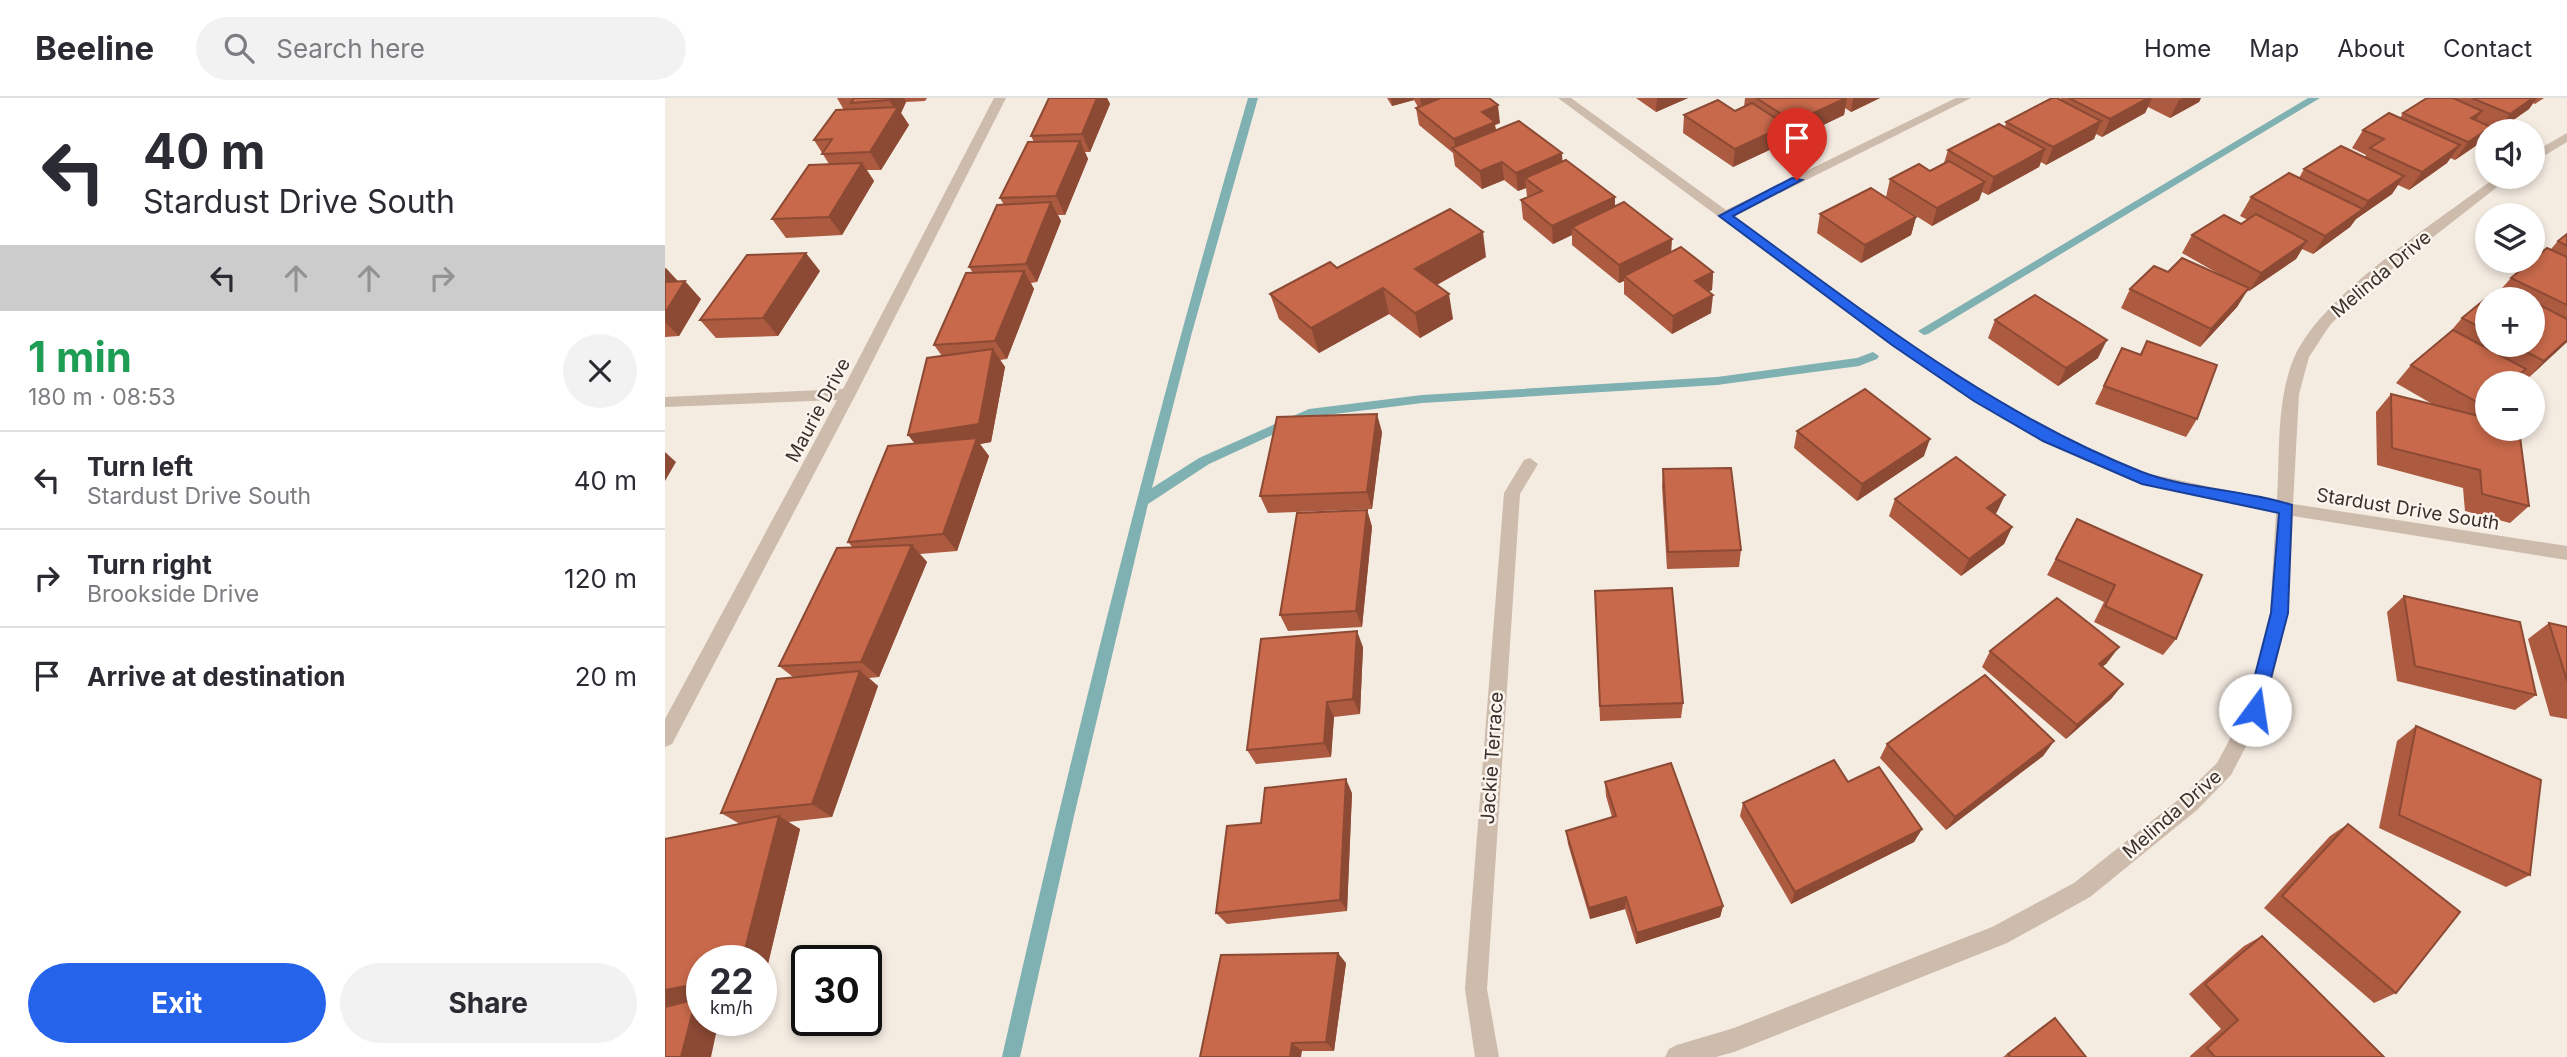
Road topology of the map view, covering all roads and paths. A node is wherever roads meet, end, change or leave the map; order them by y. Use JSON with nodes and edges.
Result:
{"nodes":[{"id":1,"x":1000,"y":98,"type":"edge"},
{"id":2,"x":1563,"y":98,"type":"edge"},
{"id":3,"x":1965,"y":98,"type":"edge"},
{"id":4,"x":2567,"y":137,"type":"edge"},
{"id":5,"x":2545,"y":151,"type":"edge"},
{"id":6,"x":2488,"y":189,"type":"edge"},
{"id":7,"x":1725,"y":216,"type":"junction"},
{"id":8,"x":848,"y":394,"type":"junction"},
{"id":9,"x":665,"y":402,"type":"edge"},
{"id":10,"x":1531,"y":464,"type":"dead end"},
{"id":11,"x":2287,"y":509,"type":"junction"},
{"id":12,"x":2567,"y":553,"type":"edge"},
{"id":13,"x":665,"y":738,"type":"edge"},
{"id":14,"x":1487,"y":1057,"type":"edge"},
{"id":15,"x":1677,"y":1057,"type":"edge"}],
"edges":[{"from":1,"to":8,"type":"street","name":"Maurie Drive"},
{"from":2,"to":7,"type":"street","name":"Stardust Drive South"},
{"from":3,"to":7,"type":"street"},
{"from":4,"to":5,"type":"street"},
{"from":6,"to":11,"type":"street","name":"Melinda Drive"},
{"from":7,"to":11,"type":"street","name":"Stardust Drive South"},
{"from":8,"to":9,"type":"street"},
{"from":8,"to":13,"type":"street","name":"Maurie Drive"},
{"from":10,"to":14,"type":"street","name":"Jackie Terrace"},
{"from":11,"to":12,"type":"street","name":"Stardust Drive South"},
{"from":11,"to":15,"type":"street","name":"Melinda Drive"}]}
